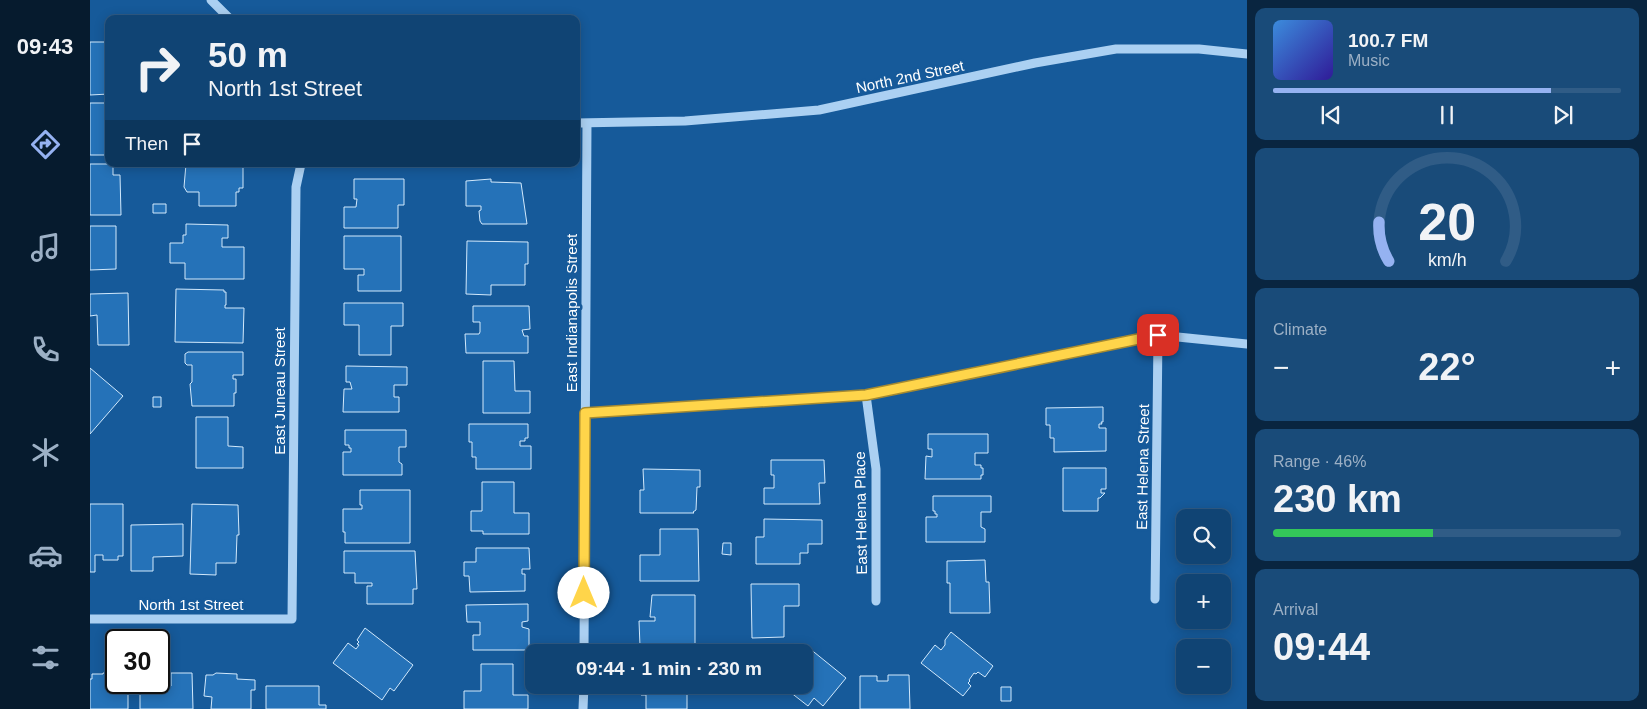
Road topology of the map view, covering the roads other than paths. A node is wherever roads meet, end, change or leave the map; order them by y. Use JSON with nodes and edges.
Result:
{"nodes":[{"id":1,"x":211,"y":0,"type":"edge"},
{"id":2,"x":226,"y":15,"type":"edge"},
{"id":3,"x":1247,"y":54,"type":"edge"},
{"id":4,"x":580,"y":123,"type":"edge"},
{"id":5,"x":587,"y":123,"type":"junction"},
{"id":6,"x":300,"y":167,"type":"edge"},
{"id":7,"x":1158,"y":335,"type":"junction"},
{"id":8,"x":1247,"y":344,"type":"edge"},
{"id":9,"x":866,"y":395,"type":"junction"},
{"id":10,"x":585,"y":413,"type":"junction"},
{"id":11,"x":1155,"y":599,"type":"dead end"},
{"id":12,"x":876,"y":601,"type":"dead end"},
{"id":13,"x":90,"y":619,"type":"edge"},
{"id":14,"x":292,"y":619,"type":"joint"},
{"id":15,"x":584,"y":644,"type":"edge"},
{"id":16,"x":584,"y":694,"type":"edge"},
{"id":17,"x":583,"y":709,"type":"edge"}],
"edges":[{"from":1,"to":2,"type":"street"},
{"from":3,"to":5,"type":"street","name":"North 2nd Street"},
{"from":4,"to":5,"type":"street","name":"North 2nd Street"},
{"from":5,"to":10,"type":"street","name":"East Indianapolis Street"},
{"from":6,"to":14,"type":"street","name":"East Juneau Street"},
{"from":7,"to":8,"type":"street"},
{"from":7,"to":9,"type":"street"},
{"from":7,"to":11,"type":"street","name":"East Helena Street"},
{"from":9,"to":10,"type":"street"},
{"from":9,"to":12,"type":"street","name":"East Helena Place"},
{"from":10,"to":15,"type":"street","name":"East Indianapolis Street"},
{"from":13,"to":14,"type":"street","name":"North 1st Street"},
{"from":16,"to":17,"type":"street"}]}
